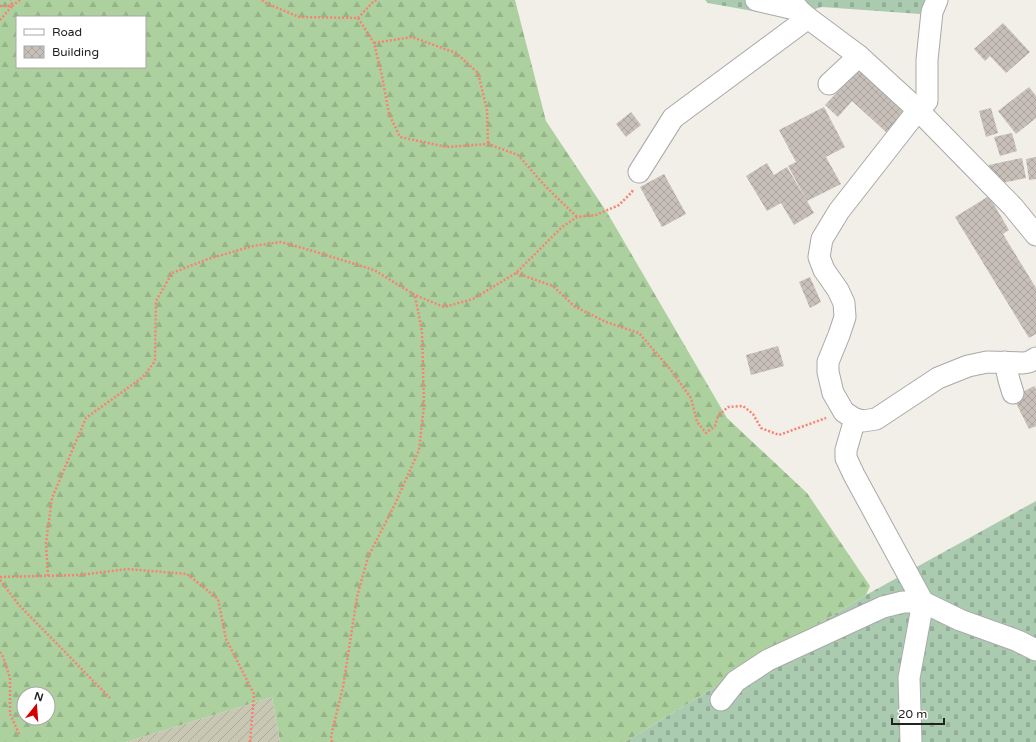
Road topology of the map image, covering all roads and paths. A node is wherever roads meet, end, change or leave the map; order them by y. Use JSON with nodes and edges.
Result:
{"nodes":[{"id":1,"x":11,"y":0,"type":"edge"},
{"id":2,"x":20,"y":0,"type":"edge"},
{"id":3,"x":262,"y":0,"type":"edge"},
{"id":4,"x":375,"y":0,"type":"edge"},
{"id":5,"x":756,"y":0,"type":"edge"},
{"id":6,"x":937,"y":0,"type":"edge"},
{"id":7,"x":0,"y":6,"type":"edge"},
{"id":8,"x":12,"y":6,"type":"junction"},
{"id":9,"x":799,"y":9,"type":"edge"},
{"id":10,"x":358,"y":18,"type":"junction"},
{"id":11,"x":0,"y":20,"type":"edge"},
{"id":12,"x":374,"y":43,"type":"junction"},
{"id":13,"x":859,"y":56,"type":"junction"},
{"id":14,"x":829,"y":84,"type":"dead end"},
{"id":15,"x":918,"y":110,"type":"junction"},
{"id":16,"x":488,"y":144,"type":"junction"},
{"id":17,"x":639,"y":172,"type":"joint"},
{"id":18,"x":577,"y":217,"type":"junction"},
{"id":19,"x":1036,"y":235,"type":"edge"},
{"id":20,"x":516,"y":273,"type":"junction"},
{"id":21,"x":415,"y":295,"type":"junction"},
{"id":22,"x":1036,"y":358,"type":"edge"},
{"id":23,"x":1005,"y":362,"type":"junction"},
{"id":24,"x":1013,"y":393,"type":"dead end"},
{"id":25,"x":849,"y":416,"type":"junction"},
{"id":26,"x":48,"y":576,"type":"junction"},
{"id":27,"x":0,"y":577,"type":"edge"},
{"id":28,"x":0,"y":580,"type":"edge"},
{"id":29,"x":923,"y":602,"type":"junction"},
{"id":30,"x":1036,"y":650,"type":"edge"},
{"id":31,"x":0,"y":652,"type":"edge"},
{"id":32,"x":110,"y":698,"type":"dead end"},
{"id":33,"x":721,"y":700,"type":"dead end"},
{"id":34,"x":20,"y":736,"type":"dead end"},
{"id":35,"x":250,"y":742,"type":"edge"},
{"id":36,"x":332,"y":742,"type":"edge"},
{"id":37,"x":911,"y":742,"type":"edge"}],
"edges":[{"from":1,"to":8,"type":"path"},
{"from":2,"to":8,"type":"path"},
{"from":3,"to":10,"type":"path"},
{"from":4,"to":10,"type":"path"},
{"from":5,"to":9,"type":"street"},
{"from":6,"to":15,"type":"street"},
{"from":7,"to":8,"type":"path"},
{"from":8,"to":11,"type":"path"},
{"from":9,"to":13,"type":"street"},
{"from":9,"to":17,"type":"street"},
{"from":10,"to":12,"type":"path"},
{"from":12,"to":16,"type":"path"},
{"from":12,"to":16,"type":"path"},
{"from":13,"to":14,"type":"street"},
{"from":13,"to":15,"type":"street"},
{"from":15,"to":19,"type":"street"},
{"from":15,"to":25,"type":"street"},
{"from":16,"to":18,"type":"path"},
{"from":17,"to":18,"type":"path"},
{"from":18,"to":20,"type":"path"},
{"from":20,"to":21,"type":"path"},
{"from":20,"to":25,"type":"path"},
{"from":21,"to":26,"type":"path"},
{"from":21,"to":36,"type":"path"},
{"from":22,"to":23,"type":"street"},
{"from":23,"to":24,"type":"street"},
{"from":23,"to":25,"type":"street"},
{"from":25,"to":29,"type":"street"},
{"from":26,"to":27,"type":"path"},
{"from":26,"to":35,"type":"path"},
{"from":28,"to":32,"type":"path"},
{"from":29,"to":30,"type":"street"},
{"from":29,"to":33,"type":"street"},
{"from":29,"to":37,"type":"street"},
{"from":31,"to":34,"type":"path"}]}
